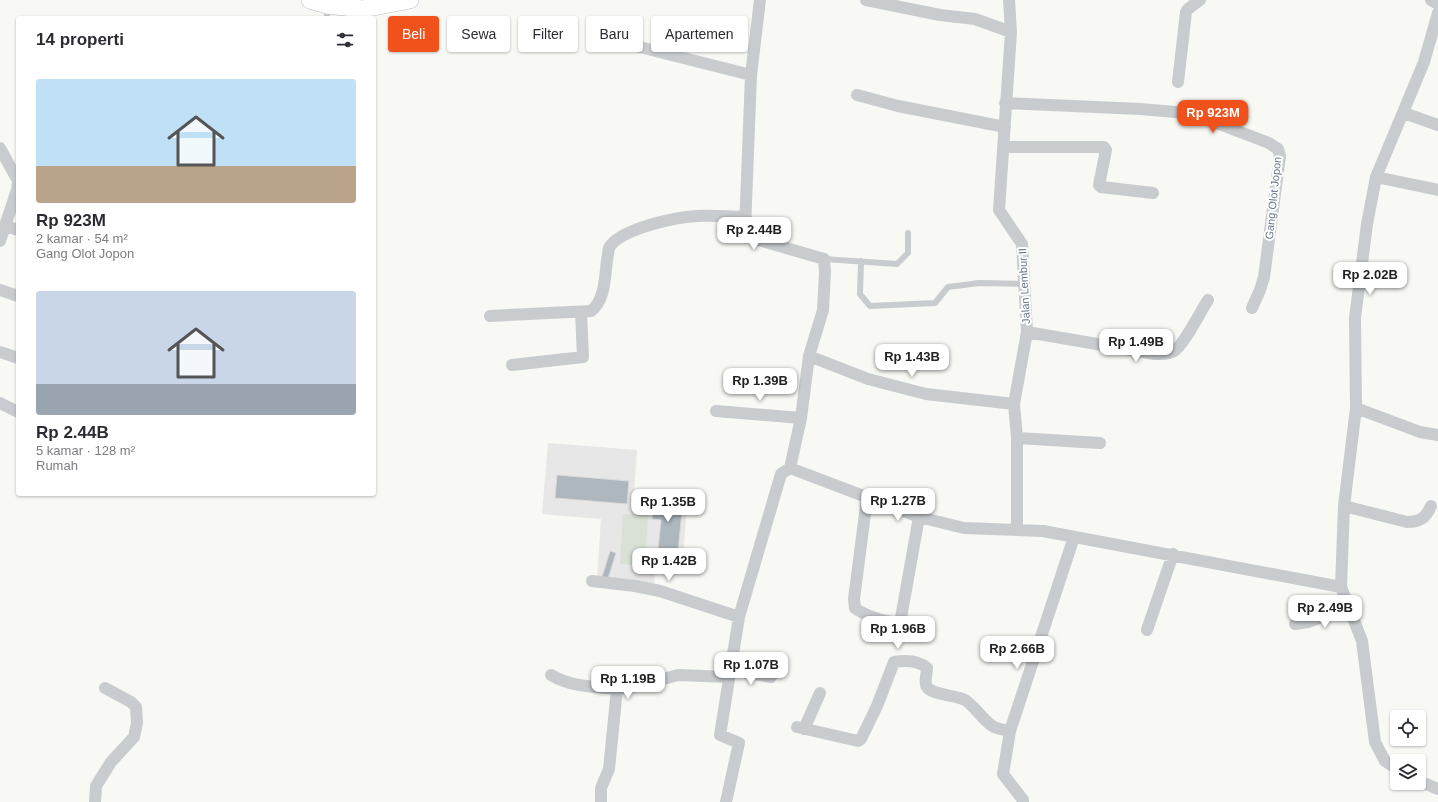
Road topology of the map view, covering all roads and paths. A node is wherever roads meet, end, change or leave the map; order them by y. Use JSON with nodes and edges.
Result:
{"nodes":[{"id":1,"x":310,"y":0,"type":"edge"},
{"id":2,"x":410,"y":0,"type":"edge"},
{"id":3,"x":760,"y":0,"type":"edge"},
{"id":4,"x":866,"y":0,"type":"edge"},
{"id":5,"x":1009,"y":0,"type":"edge"},
{"id":6,"x":1200,"y":0,"type":"edge"},
{"id":7,"x":1431,"y":0,"type":"edge"},
{"id":8,"x":385,"y":3,"type":"edge"},
{"id":9,"x":1438,"y":4,"type":"edge"},
{"id":10,"x":327,"y":11,"type":"edge"},
{"id":11,"x":1438,"y":13,"type":"edge"},
{"id":12,"x":1011,"y":32,"type":"junction"},
{"id":13,"x":643,"y":48,"type":"edge"},
{"id":14,"x":751,"y":75,"type":"junction"},
{"id":15,"x":1178,"y":82,"type":"dead end"},
{"id":16,"x":857,"y":95,"type":"dead end"},
{"id":17,"x":1005,"y":103,"type":"junction"},
{"id":18,"x":1404,"y":113,"type":"junction"},
{"id":19,"x":1438,"y":125,"type":"edge"},
{"id":20,"x":1005,"y":126,"type":"junction"},
{"id":21,"x":1004,"y":147,"type":"junction"},
{"id":22,"x":0,"y":148,"type":"edge"},
{"id":23,"x":1376,"y":177,"type":"junction"},
{"id":24,"x":16,"y":178,"type":"edge"},
{"id":25,"x":1438,"y":190,"type":"edge"},
{"id":26,"x":16,"y":193,"type":"edge"},
{"id":27,"x":1153,"y":193,"type":"dead end"},
{"id":28,"x":746,"y":217,"type":"junction"},
{"id":29,"x":6,"y":226,"type":"junction"},
{"id":30,"x":16,"y":229,"type":"edge"},
{"id":31,"x":908,"y":232,"type":"dead end"},
{"id":32,"x":0,"y":241,"type":"edge"},
{"id":33,"x":824,"y":259,"type":"junction"},
{"id":34,"x":861,"y":262,"type":"junction"},
{"id":35,"x":1024,"y":284,"type":"junction"},
{"id":36,"x":0,"y":290,"type":"edge"},
{"id":37,"x":16,"y":295,"type":"edge"},
{"id":38,"x":1208,"y":300,"type":"dead end"},
{"id":39,"x":1252,"y":308,"type":"dead end"},
{"id":40,"x":581,"y":312,"type":"junction"},
{"id":41,"x":490,"y":316,"type":"dead end"},
{"id":42,"x":1027,"y":332,"type":"junction"},
{"id":43,"x":0,"y":352,"type":"edge"},
{"id":44,"x":809,"y":356,"type":"junction"},
{"id":45,"x":16,"y":357,"type":"edge"},
{"id":46,"x":512,"y":365,"type":"dead end"},
{"id":47,"x":0,"y":403,"type":"edge"},
{"id":48,"x":1014,"y":404,"type":"junction"},
{"id":49,"x":1356,"y":408,"type":"junction"},
{"id":50,"x":16,"y":411,"type":"edge"},
{"id":51,"x":716,"y":411,"type":"dead end"},
{"id":52,"x":802,"y":418,"type":"junction"},
{"id":53,"x":1438,"y":435,"type":"edge"},
{"id":54,"x":1016,"y":438,"type":"junction"},
{"id":55,"x":1100,"y":443,"type":"dead end"},
{"id":56,"x":790,"y":468,"type":"junction"},
{"id":57,"x":867,"y":498,"type":"junction"},
{"id":58,"x":1344,"y":506,"type":"junction"},
{"id":59,"x":1431,"y":506,"type":"dead end"},
{"id":60,"x":919,"y":517,"type":"junction"},
{"id":61,"x":1016,"y":530,"type":"junction"},
{"id":62,"x":1074,"y":537,"type":"junction"},
{"id":63,"x":1173,"y":554,"type":"junction"},
{"id":64,"x":592,"y":581,"type":"dead end"},
{"id":65,"x":1341,"y":587,"type":"junction"},
{"id":66,"x":1348,"y":607,"type":"junction"},
{"id":67,"x":738,"y":617,"type":"junction"},
{"id":68,"x":1294,"y":624,"type":"dead end"},
{"id":69,"x":1147,"y":630,"type":"dead end"},
{"id":70,"x":551,"y":675,"type":"dead end"},
{"id":71,"x":729,"y":675,"type":"junction"},
{"id":72,"x":771,"y":677,"type":"dead end"},
{"id":73,"x":105,"y":688,"type":"dead end"},
{"id":74,"x":617,"y":689,"type":"junction"},
{"id":75,"x":820,"y":693,"type":"dead end"},
{"id":76,"x":1010,"y":731,"type":"junction"},
{"id":77,"x":1390,"y":764,"type":"edge"},
{"id":78,"x":1426,"y":784,"type":"edge"},
{"id":79,"x":1438,"y":789,"type":"edge"},
{"id":80,"x":95,"y":802,"type":"edge"},
{"id":81,"x":601,"y":802,"type":"edge"},
{"id":82,"x":726,"y":802,"type":"edge"},
{"id":83,"x":1023,"y":802,"type":"edge"}],
"edges":[{"from":1,"to":10,"type":"main road"},
{"from":2,"to":8,"type":"main road"},
{"from":3,"to":14,"type":"street"},
{"from":4,"to":12,"type":"street"},
{"from":5,"to":12,"type":"street","name":"Jalan Lembur II"},
{"from":6,"to":15,"type":"street"},
{"from":7,"to":9,"type":"street"},
{"from":8,"to":10,"type":"main road"},
{"from":11,"to":18,"type":"street"},
{"from":12,"to":17,"type":"street","name":"Jalan Lembur II"},
{"from":13,"to":14,"type":"street"},
{"from":14,"to":28,"type":"street"},
{"from":16,"to":20,"type":"street"},
{"from":17,"to":20,"type":"street","name":"Jalan Lembur II"},
{"from":17,"to":39,"type":"street","name":"Gang Olot Jopon"},
{"from":18,"to":19,"type":"street"},
{"from":18,"to":23,"type":"street"},
{"from":20,"to":21,"type":"street","name":"Jalan Lembur II"},
{"from":21,"to":27,"type":"street"},
{"from":21,"to":35,"type":"street","name":"Jalan Lembur II"},
{"from":22,"to":24,"type":"street"},
{"from":23,"to":25,"type":"street"},
{"from":23,"to":49,"type":"street"},
{"from":26,"to":29,"type":"street"},
{"from":28,"to":33,"type":"street"},
{"from":28,"to":40,"type":"street"},
{"from":29,"to":30,"type":"street"},
{"from":29,"to":32,"type":"street"},
{"from":31,"to":34,"type":"lane"},
{"from":33,"to":34,"type":"lane"},
{"from":33,"to":44,"type":"street"},
{"from":34,"to":35,"type":"lane"},
{"from":35,"to":42,"type":"street","name":"Jalan Lembur II"},
{"from":36,"to":37,"type":"street"},
{"from":38,"to":42,"type":"street"},
{"from":40,"to":41,"type":"street"},
{"from":40,"to":46,"type":"street"},
{"from":42,"to":48,"type":"street","name":"Jalan Lembur II"},
{"from":43,"to":45,"type":"street"},
{"from":44,"to":48,"type":"street"},
{"from":44,"to":52,"type":"street"},
{"from":47,"to":50,"type":"street"},
{"from":48,"to":54,"type":"street","name":"Jalan Lembur II"},
{"from":49,"to":53,"type":"street"},
{"from":49,"to":58,"type":"street"},
{"from":51,"to":52,"type":"street"},
{"from":52,"to":56,"type":"street"},
{"from":54,"to":55,"type":"street"},
{"from":54,"to":61,"type":"street","name":"Jalan Lembur II"},
{"from":56,"to":57,"type":"street"},
{"from":56,"to":67,"type":"street"},
{"from":57,"to":60,"type":"street"},
{"from":57,"to":60,"type":"street"},
{"from":58,"to":59,"type":"street"},
{"from":58,"to":65,"type":"street"},
{"from":60,"to":61,"type":"street"},
{"from":61,"to":62,"type":"street"},
{"from":62,"to":63,"type":"street"},
{"from":62,"to":76,"type":"street"},
{"from":63,"to":65,"type":"street"},
{"from":63,"to":69,"type":"street"},
{"from":64,"to":67,"type":"street"},
{"from":65,"to":66,"type":"street"},
{"from":66,"to":68,"type":"street"},
{"from":66,"to":77,"type":"street"},
{"from":67,"to":71,"type":"street"},
{"from":70,"to":74,"type":"street"},
{"from":71,"to":72,"type":"street"},
{"from":71,"to":74,"type":"street"},
{"from":71,"to":82,"type":"street"},
{"from":73,"to":80,"type":"street"},
{"from":74,"to":81,"type":"street"},
{"from":75,"to":76,"type":"street"},
{"from":76,"to":83,"type":"street"},
{"from":78,"to":79,"type":"street"}]}
